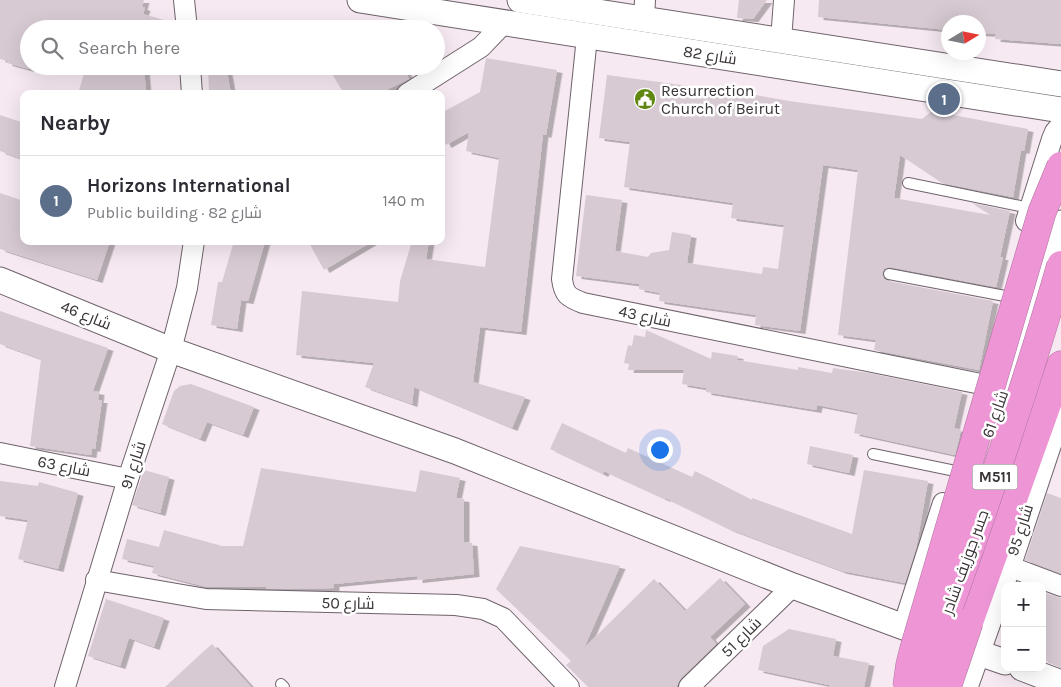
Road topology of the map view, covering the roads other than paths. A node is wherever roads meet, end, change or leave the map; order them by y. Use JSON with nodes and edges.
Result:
{"nodes":[{"id":1,"x":184,"y":0,"type":"edge"},
{"id":2,"x":360,"y":0,"type":"edge"},
{"id":3,"x":520,"y":0,"type":"edge"},
{"id":4,"x":784,"y":0,"type":"edge"},
{"id":5,"x":644,"y":10,"type":"edge"},
{"id":6,"x":186,"y":20,"type":"edge"},
{"id":7,"x":504,"y":23,"type":"junction"},
{"id":8,"x":587,"y":37,"type":"junction"},
{"id":9,"x":781,"y":40,"type":"junction"},
{"id":10,"x":445,"y":70,"type":"edge"},
{"id":11,"x":987,"y":73,"type":"junction"},
{"id":12,"x":191,"y":75,"type":"edge"},
{"id":13,"x":437,"y":75,"type":"edge"},
{"id":14,"x":1061,"y":84,"type":"edge"},
{"id":15,"x":192,"y":90,"type":"edge"},
{"id":16,"x":413,"y":90,"type":"edge"},
{"id":17,"x":983,"y":97,"type":"junction"},
{"id":18,"x":1061,"y":110,"type":"edge"},
{"id":19,"x":1061,"y":125,"type":"edge"},
{"id":20,"x":1061,"y":166,"type":"edge"},
{"id":21,"x":908,"y":183,"type":"dead end"},
{"id":22,"x":1030,"y":208,"type":"junction"},
{"id":23,"x":1061,"y":223,"type":"edge"},
{"id":24,"x":193,"y":245,"type":"edge"},
{"id":25,"x":1061,"y":265,"type":"edge"},
{"id":26,"x":889,"y":274,"type":"dead end"},
{"id":27,"x":0,"y":280,"type":"edge"},
{"id":28,"x":1005,"y":296,"type":"junction"},
{"id":29,"x":171,"y":350,"type":"junction"},
{"id":30,"x":1061,"y":365,"type":"edge"},
{"id":31,"x":981,"y":384,"type":"junction"},
{"id":32,"x":1061,"y":408,"type":"edge"},
{"id":33,"x":0,"y":453,"type":"edge"},
{"id":34,"x":873,"y":454,"type":"dead end"},
{"id":35,"x":963,"y":473,"type":"junction"},
{"id":36,"x":128,"y":480,"type":"junction"},
{"id":37,"x":1008,"y":566,"type":"junction"},
{"id":38,"x":96,"y":580,"type":"junction"},
{"id":39,"x":793,"y":586,"type":"junction"},
{"id":40,"x":1061,"y":586,"type":"edge"},
{"id":41,"x":908,"y":629,"type":"junction"},
{"id":42,"x":977,"y":651,"type":"junction"},
{"id":43,"x":1001,"y":660,"type":"edge"},
{"id":44,"x":1032,"y":672,"type":"edge"},
{"id":45,"x":1061,"y":683,"type":"edge"},
{"id":46,"x":65,"y":687,"type":"edge"},
{"id":47,"x":569,"y":687,"type":"edge"},
{"id":48,"x":689,"y":687,"type":"edge"},
{"id":49,"x":896,"y":687,"type":"edge"},
{"id":50,"x":907,"y":687,"type":"edge"},
{"id":51,"x":920,"y":687,"type":"edge"},
{"id":52,"x":948,"y":687,"type":"edge"},
{"id":53,"x":966,"y":687,"type":"edge"}],
"edges":[{"from":1,"to":6,"type":"street"},
{"from":2,"to":7,"type":"street","name":"شارع 82"},
{"from":3,"to":5,"type":"street","name":"شارع 82"},
{"from":4,"to":9,"type":"street"},
{"from":5,"to":9,"type":"street","name":"شارع 82"},
{"from":7,"to":8,"type":"street","name":"شارع 82"},
{"from":7,"to":10,"type":"street"},
{"from":8,"to":17,"type":"street","name":"شارع 82"},
{"from":8,"to":31,"type":"street","name":"شارع 43"},
{"from":9,"to":11,"type":"street","name":"شارع 82"},
{"from":11,"to":14,"type":"street","name":"شارع 82"},
{"from":11,"to":17,"type":"street"},
{"from":12,"to":15,"type":"street"},
{"from":13,"to":16,"type":"street"},
{"from":17,"to":18,"type":"street","name":"شارع 82"},
{"from":19,"to":22,"type":"street"},
{"from":20,"to":50,"type":"highway","bridge":true},
{"from":21,"to":22,"type":"lane"},
{"from":22,"to":28,"type":"street"},
{"from":23,"to":35,"type":"street","name":"شارع 61"},
{"from":24,"to":29,"type":"street","name":"شارع 91"},
{"from":25,"to":51,"type":"highway","name":"جسر جوزيف شادر","number":"M511","bridge":true},
{"from":26,"to":28,"type":"lane"},
{"from":27,"to":29,"type":"street","name":"شارع 46"},
{"from":28,"to":31,"type":"street"},
{"from":29,"to":36,"type":"street","name":"شارع 91"},
{"from":29,"to":39,"type":"street","name":"شارع 46"},
{"from":30,"to":52,"type":"highway","name":"جسر جوزيف شادر","number":"M511","bridge":true},
{"from":31,"to":35,"type":"street"},
{"from":32,"to":37,"type":"street","name":"شارع 95"},
{"from":33,"to":36,"type":"street","name":"شارع 63"},
{"from":34,"to":35,"type":"lane"},
{"from":35,"to":41,"type":"street","name":"شارع 61"},
{"from":36,"to":38,"type":"street","name":"شارع 91"},
{"from":37,"to":40,"type":"street"},
{"from":37,"to":42,"type":"street","name":"شارع 95"},
{"from":38,"to":46,"type":"street","name":"شارع 91"},
{"from":38,"to":47,"type":"street","name":"شارع 50"},
{"from":39,"to":41,"type":"street","name":"شارع 46"},
{"from":39,"to":48,"type":"street","name":"شارع 51"},
{"from":41,"to":42,"type":"street","name":"شارع 46"},
{"from":41,"to":49,"type":"street","name":"شارع 61"},
{"from":42,"to":43,"type":"street","name":"شارع 46"},
{"from":42,"to":53,"type":"street","name":"شارع 95"},
{"from":44,"to":45,"type":"street"}]}
